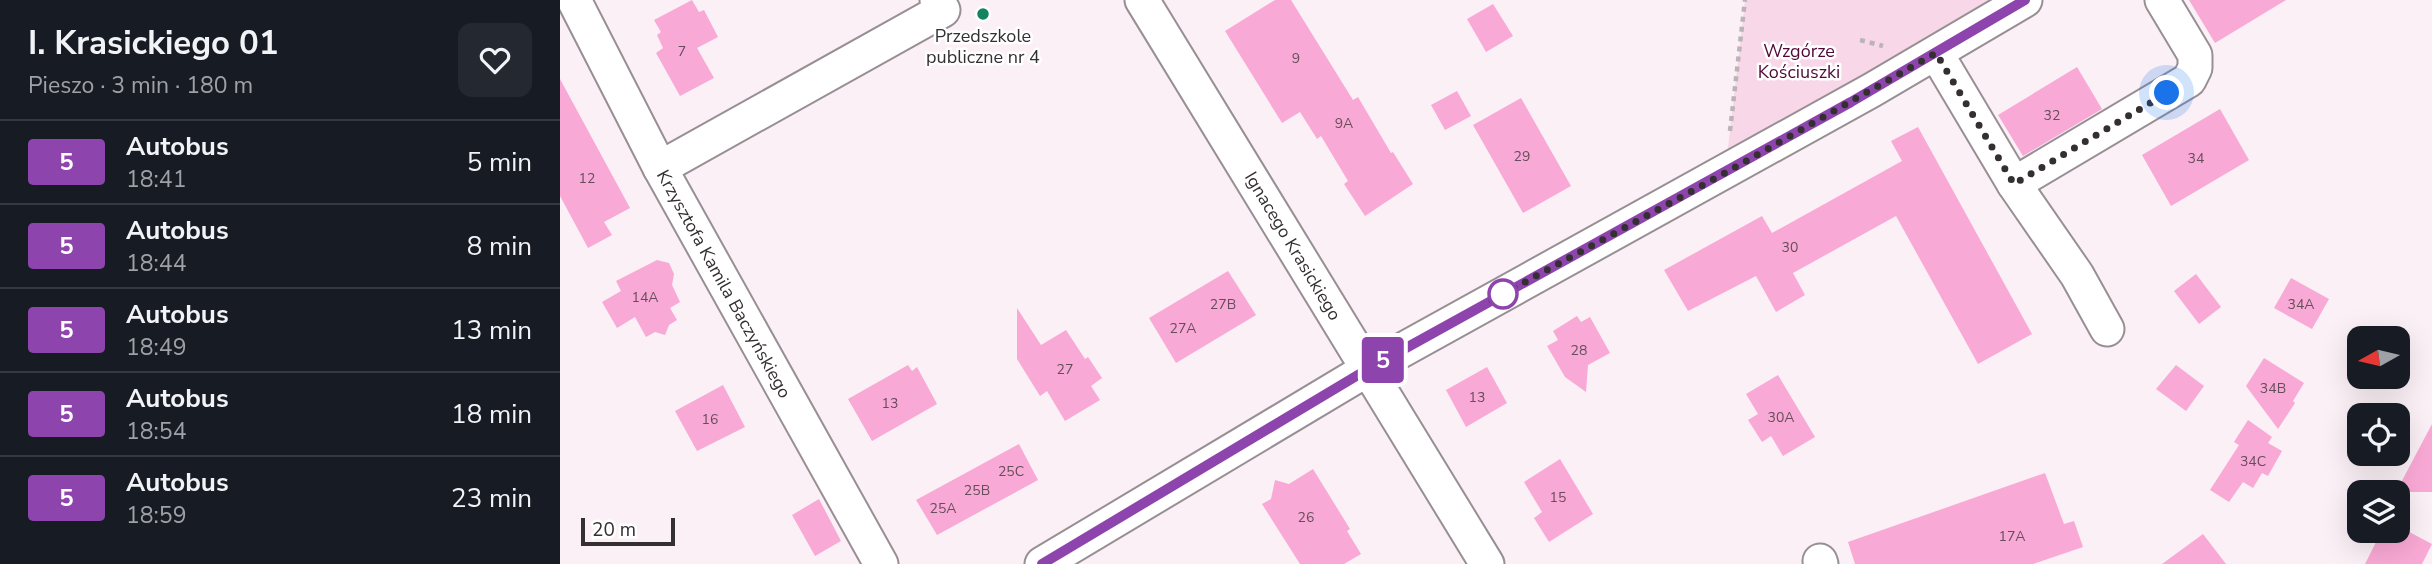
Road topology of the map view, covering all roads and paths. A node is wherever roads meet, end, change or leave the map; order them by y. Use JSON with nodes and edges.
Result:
{"nodes":[{"id":1,"x":573,"y":0,"type":"edge"},
{"id":2,"x":937,"y":0,"type":"edge"},
{"id":3,"x":1142,"y":0,"type":"edge"},
{"id":4,"x":1745,"y":0,"type":"edge"},
{"id":5,"x":2025,"y":0,"type":"edge"},
{"id":6,"x":2162,"y":0,"type":"edge"},
{"id":7,"x":1936,"y":53,"type":"junction"},
{"id":8,"x":660,"y":168,"type":"junction"},
{"id":9,"x":1725,"y":173,"type":"junction"},
{"id":10,"x":2014,"y":184,"type":"junction"},
{"id":11,"x":2107,"y":329,"type":"dead end"},
{"id":12,"x":1368,"y":369,"type":"junction"},
{"id":13,"x":881,"y":564,"type":"edge"},
{"id":14,"x":1042,"y":564,"type":"edge"},
{"id":15,"x":1487,"y":564,"type":"edge"}],
"edges":[{"from":1,"to":8,"type":"street","name":"Krzysztofa Kamila Baczyńskiego"},
{"from":2,"to":8,"type":"street"},
{"from":3,"to":12,"type":"street","name":"Ignacego Krasickiego"},
{"from":4,"to":9,"type":"path"},
{"from":5,"to":7,"type":"street"},
{"from":6,"to":10,"type":"street"},
{"from":7,"to":9,"type":"street"},
{"from":7,"to":10,"type":"street"},
{"from":8,"to":13,"type":"street","name":"Krzysztofa Kamila Baczyńskiego"},
{"from":9,"to":12,"type":"street"},
{"from":10,"to":11,"type":"street"},
{"from":12,"to":14,"type":"street"},
{"from":12,"to":15,"type":"street","name":"Ignacego Krasickiego"}]}
